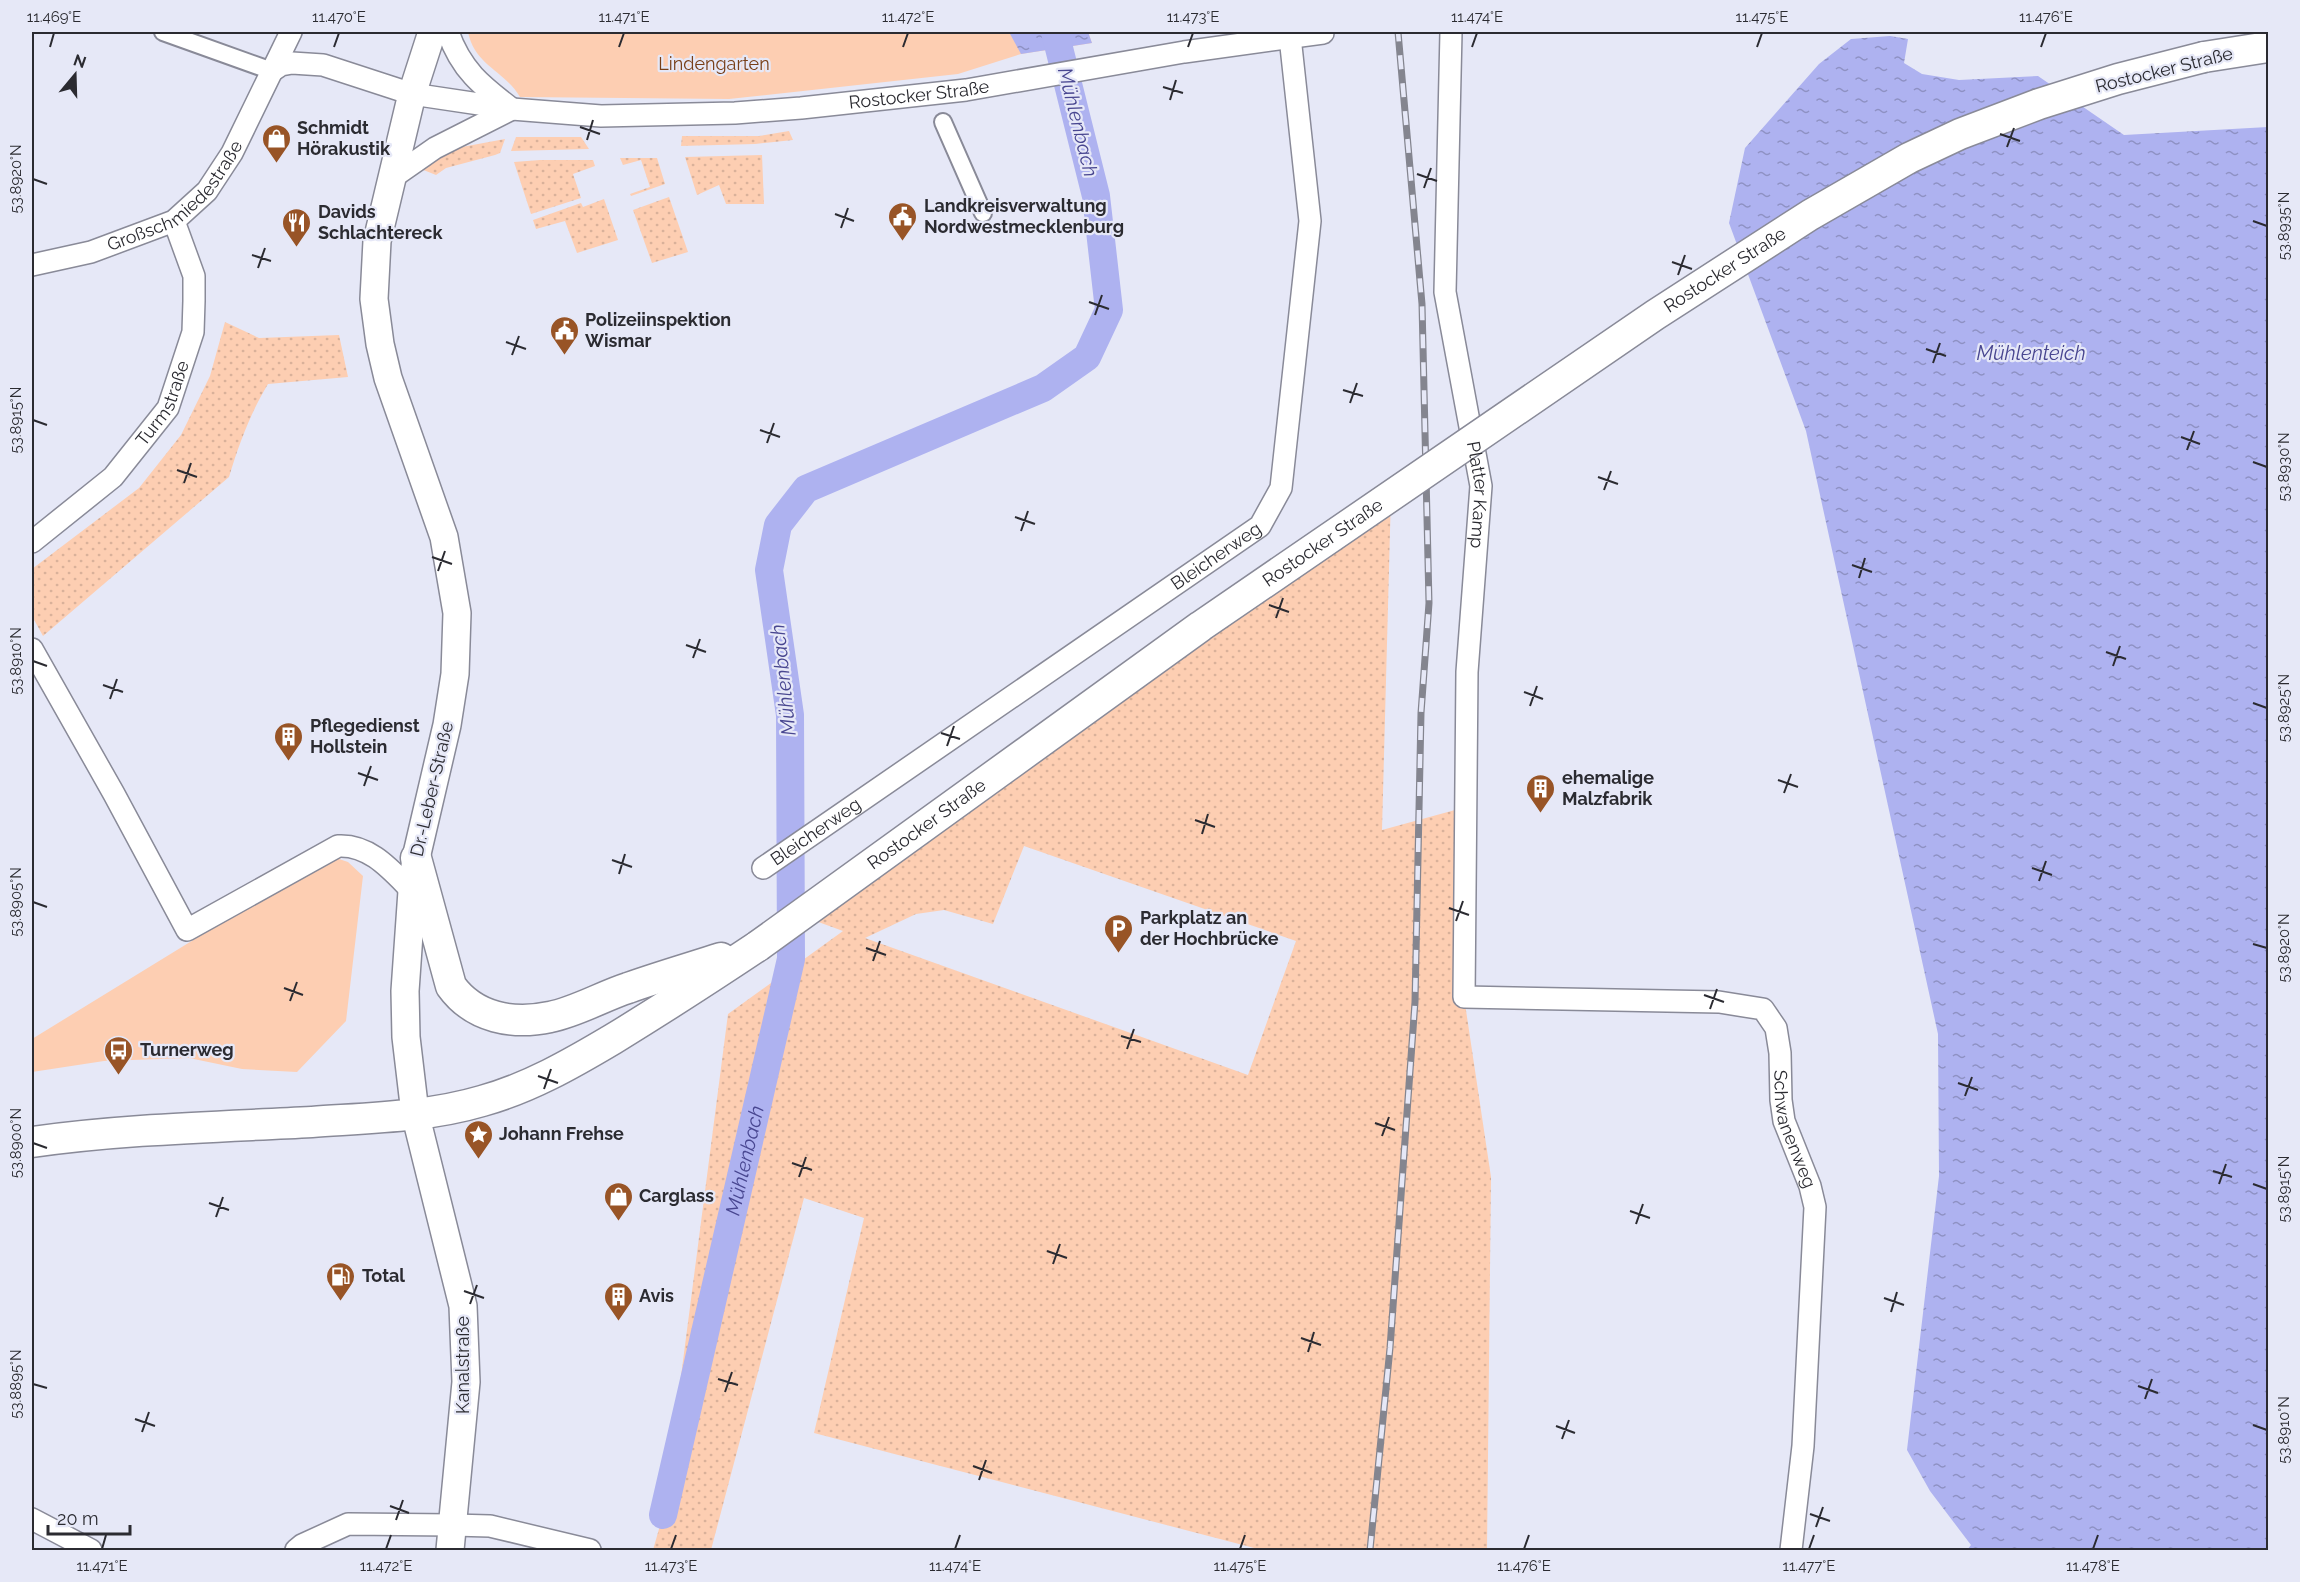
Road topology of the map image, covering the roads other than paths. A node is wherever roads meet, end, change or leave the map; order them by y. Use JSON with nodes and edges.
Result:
{"nodes":[{"id":1,"x":162,"y":32,"type":"edge"},
{"id":2,"x":291,"y":32,"type":"edge"},
{"id":3,"x":432,"y":32,"type":"edge"},
{"id":4,"x":448,"y":32,"type":"edge"},
{"id":5,"x":1451,"y":32,"type":"edge"},
{"id":6,"x":1323,"y":33,"type":"edge"},
{"id":7,"x":1290,"y":37,"type":"junction"},
{"id":8,"x":2268,"y":47,"type":"edge"},
{"id":9,"x":272,"y":71,"type":"junction"},
{"id":10,"x":412,"y":94,"type":"junction"},
{"id":11,"x":512,"y":109,"type":"junction"},
{"id":12,"x":943,"y":122,"type":"dead end"},
{"id":13,"x":392,"y":178,"type":"junction"},
{"id":14,"x":982,"y":213,"type":"dead end"},
{"id":15,"x":174,"y":221,"type":"junction"},
{"id":16,"x":32,"y":265,"type":"edge"},
{"id":17,"x":32,"y":542,"type":"edge"},
{"id":18,"x":32,"y":649,"type":"edge"},
{"id":19,"x":416,"y":858,"type":"junction"},
{"id":20,"x":763,"y":868,"type":"dead end"},
{"id":21,"x":412,"y":891,"type":"junction"},
{"id":22,"x":758,"y":946,"type":"junction"},
{"id":23,"x":1464,"y":996,"type":"joint"},
{"id":24,"x":415,"y":1113,"type":"junction"},
{"id":25,"x":32,"y":1142,"type":"edge"},
{"id":26,"x":32,"y":1519,"type":"edge"},
{"id":27,"x":452,"y":1538,"type":"edge"},
{"id":28,"x":91,"y":1551,"type":"edge"},
{"id":29,"x":296,"y":1551,"type":"edge"},
{"id":30,"x":590,"y":1551,"type":"edge"},
{"id":31,"x":1791,"y":1551,"type":"edge"}],
"edges":[{"from":1,"to":9,"type":"street"},
{"from":2,"to":9,"type":"street","name":"Großschmiedestraße"},
{"from":3,"to":10,"type":"street","name":"Dr.-Leber-Straße"},
{"from":4,"to":11,"type":"street"},
{"from":5,"to":23,"type":"street","name":"Platter Kamp"},
{"from":6,"to":7,"type":"street","name":"Rostocker Straße"},
{"from":7,"to":11,"type":"street","name":"Rostocker Straße"},
{"from":7,"to":20,"type":"street","name":"Bleicherweg"},
{"from":8,"to":22,"type":"main road","name":"Rostocker Straße","bridge":true},
{"from":9,"to":10,"type":"street","name":"Rostocker Straße"},
{"from":9,"to":15,"type":"street","name":"Großschmiedestraße"},
{"from":10,"to":11,"type":"street","name":"Rostocker Straße"},
{"from":10,"to":13,"type":"street","name":"Dr.-Leber-Straße"},
{"from":11,"to":13,"type":"street"},
{"from":12,"to":14,"type":"street"},
{"from":13,"to":19,"type":"street","name":"Dr.-Leber-Straße"},
{"from":15,"to":16,"type":"street","name":"Großschmiedestraße"},
{"from":15,"to":17,"type":"street","name":"Turmstraße"},
{"from":18,"to":21,"type":"street"},
{"from":19,"to":21,"type":"street","name":"Dr.-Leber-Straße"},
{"from":19,"to":22,"type":"main road"},
{"from":21,"to":24,"type":"street","name":"Dr.-Leber-Straße"},
{"from":22,"to":24,"type":"main road","name":"Rostocker Straße"},
{"from":23,"to":31,"type":"street","name":"Schwanenweg"},
{"from":24,"to":25,"type":"main road"},
{"from":24,"to":27,"type":"street","name":"Kanalstraße"},
{"from":26,"to":28,"type":"street"},
{"from":27,"to":29,"type":"street"},
{"from":27,"to":30,"type":"street"}]}
